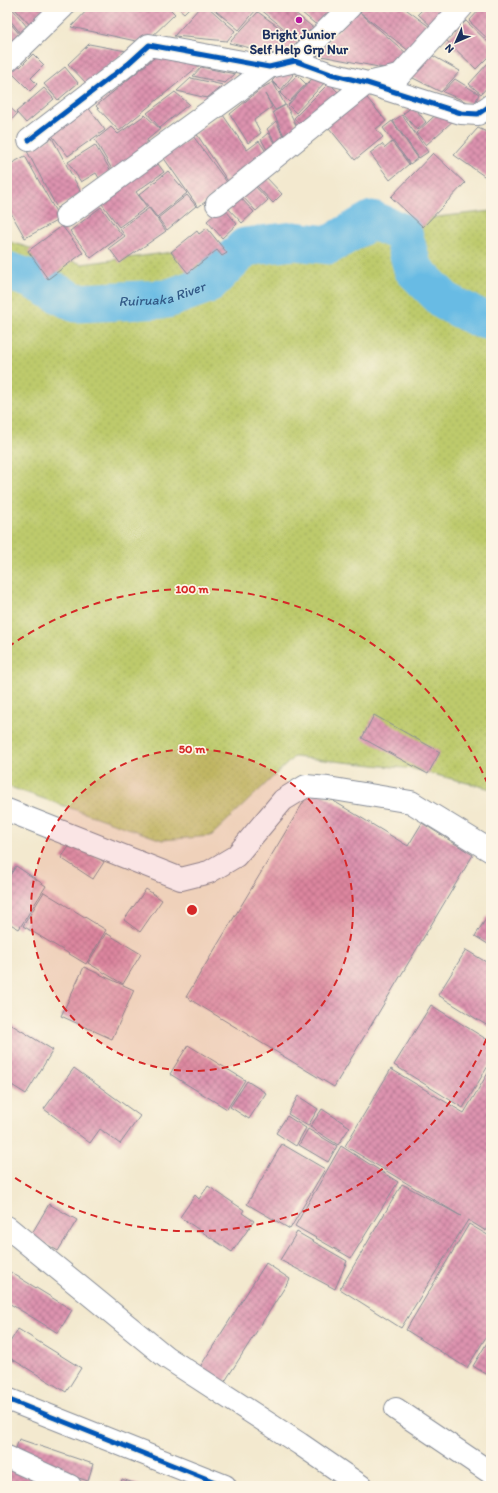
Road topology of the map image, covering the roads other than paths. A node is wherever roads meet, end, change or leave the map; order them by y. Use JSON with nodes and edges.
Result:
{"nodes":[{"id":1,"x":63,"y":7,"type":"edge"},
{"id":2,"x":350,"y":7,"type":"edge"},
{"id":3,"x":462,"y":7,"type":"edge"},
{"id":4,"x":7,"y":61,"type":"edge"},
{"id":5,"x":295,"y":61,"type":"junction"},
{"id":6,"x":269,"y":67,"type":"junction"},
{"id":7,"x":367,"y":83,"type":"junction"},
{"id":8,"x":491,"y":105,"type":"edge"},
{"id":9,"x":29,"y":140,"type":"dead end"},
{"id":10,"x":218,"y":204,"type":"dead end"},
{"id":11,"x":66,"y":216,"type":"dead end"},
{"id":12,"x":7,"y":810,"type":"edge"},
{"id":13,"x":491,"y":851,"type":"edge"},
{"id":14,"x":7,"y":1227,"type":"edge"},
{"id":15,"x":7,"y":1399,"type":"edge"},
{"id":16,"x":396,"y":1409,"type":"dead end"},
{"id":17,"x":7,"y":1457,"type":"edge"},
{"id":18,"x":491,"y":1473,"type":"edge"},
{"id":19,"x":70,"y":1486,"type":"edge"},
{"id":20,"x":224,"y":1486,"type":"edge"},
{"id":21,"x":361,"y":1486,"type":"edge"}],
"edges":[{"from":1,"to":4,"type":"street"},
{"from":2,"to":5,"type":"street"},
{"from":3,"to":7,"type":"street"},
{"from":5,"to":6,"type":"street"},
{"from":5,"to":7,"type":"street"},
{"from":6,"to":9,"type":"street"},
{"from":6,"to":11,"type":"street"},
{"from":7,"to":8,"type":"street"},
{"from":7,"to":10,"type":"street"},
{"from":12,"to":13,"type":"street"},
{"from":14,"to":21,"type":"street"},
{"from":15,"to":20,"type":"street"},
{"from":16,"to":18,"type":"street"},
{"from":17,"to":19,"type":"street"}]}
